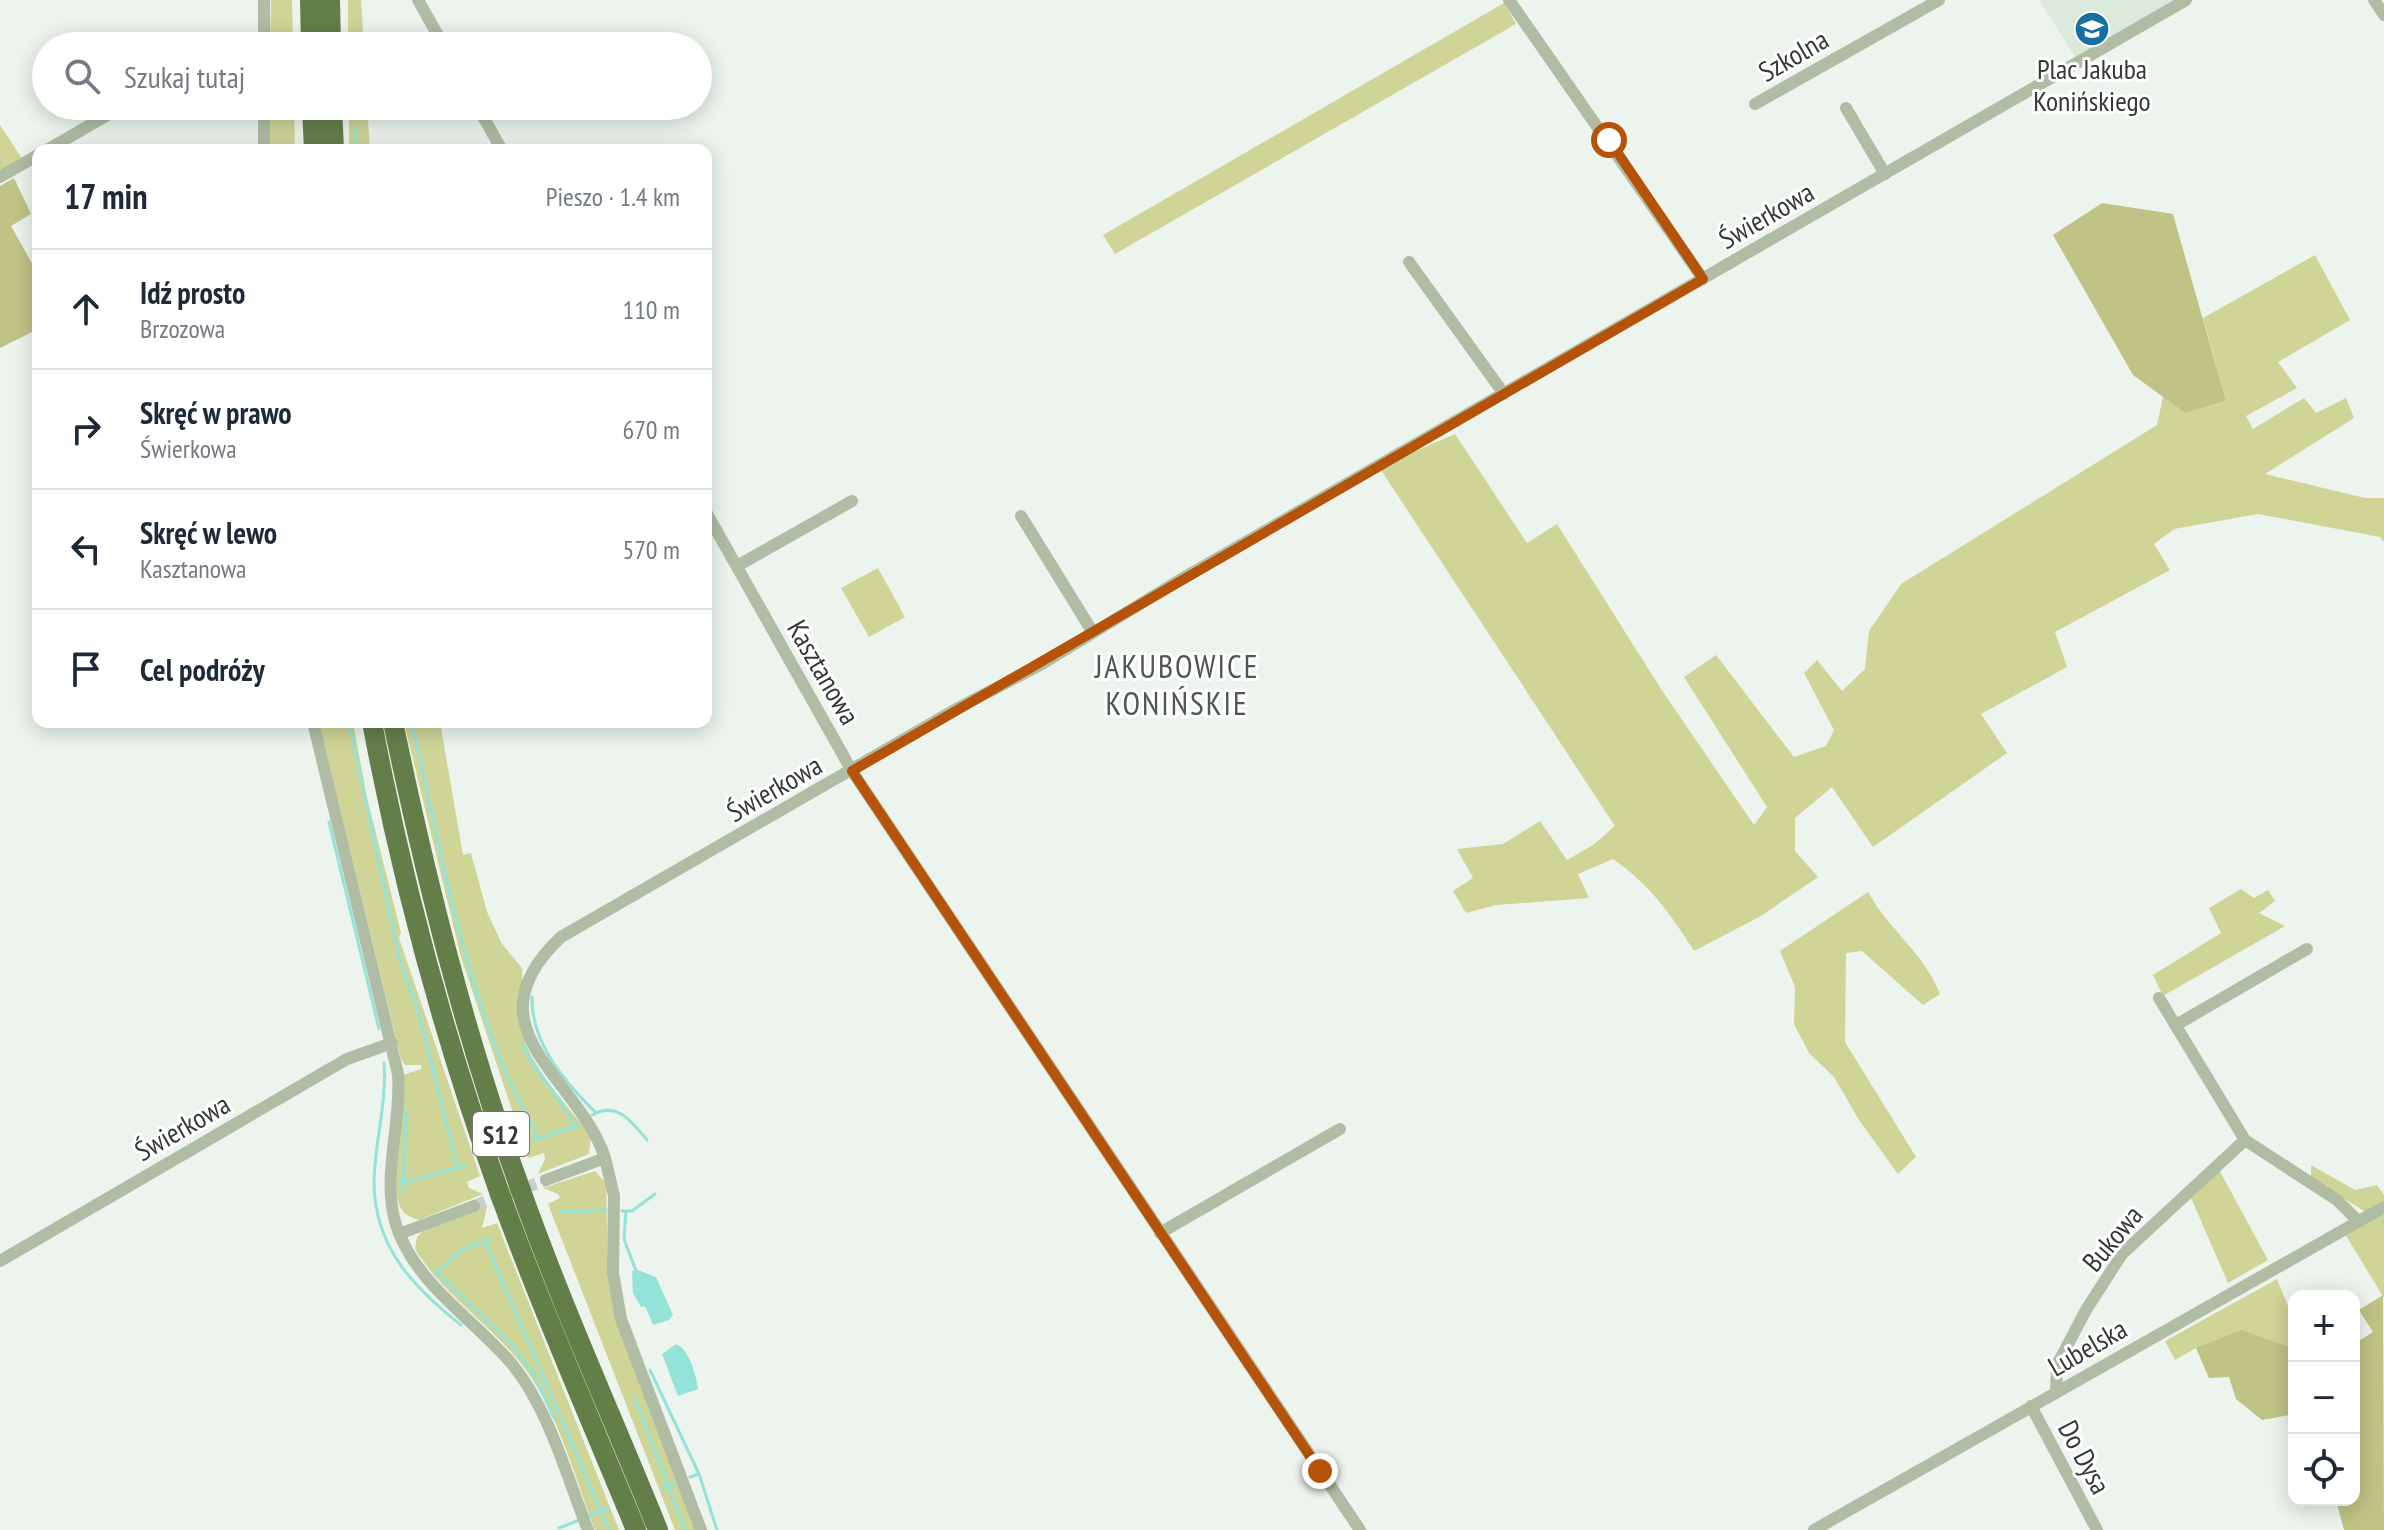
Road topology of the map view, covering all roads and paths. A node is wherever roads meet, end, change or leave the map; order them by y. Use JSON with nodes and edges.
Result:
{"nodes":[{"id":1,"x":264,"y":0,"type":"edge"},
{"id":2,"x":310,"y":0,"type":"edge"},
{"id":3,"x":330,"y":0,"type":"edge"},
{"id":4,"x":418,"y":0,"type":"edge"},
{"id":5,"x":1509,"y":0,"type":"edge"},
{"id":6,"x":1939,"y":0,"type":"edge"},
{"id":7,"x":2186,"y":0,"type":"edge"},
{"id":8,"x":2374,"y":0,"type":"edge"},
{"id":9,"x":2384,"y":15,"type":"edge"},
{"id":10,"x":264,"y":32,"type":"edge"},
{"id":11,"x":311,"y":32,"type":"edge"},
{"id":12,"x":331,"y":32,"type":"edge"},
{"id":13,"x":436,"y":32,"type":"edge"},
{"id":14,"x":1755,"y":104,"type":"dead end"},
{"id":15,"x":1846,"y":108,"type":"dead end"},
{"id":16,"x":99,"y":120,"type":"edge"},
{"id":17,"x":264,"y":120,"type":"edge"},
{"id":18,"x":313,"y":120,"type":"edge"},
{"id":19,"x":333,"y":120,"type":"edge"},
{"id":20,"x":485,"y":120,"type":"edge"},
{"id":21,"x":57,"y":144,"type":"edge"},
{"id":22,"x":264,"y":144,"type":"edge"},
{"id":23,"x":314,"y":144,"type":"edge"},
{"id":24,"x":334,"y":144,"type":"edge"},
{"id":25,"x":499,"y":144,"type":"edge"},
{"id":26,"x":32,"y":158,"type":"edge"},
{"id":27,"x":1885,"y":174,"type":"junction"},
{"id":28,"x":0,"y":177,"type":"edge"},
{"id":29,"x":1409,"y":262,"type":"dead end"},
{"id":30,"x":1703,"y":279,"type":"junction"},
{"id":31,"x":1504,"y":394,"type":"junction"},
{"id":32,"x":852,"y":501,"type":"dead end"},
{"id":33,"x":1021,"y":516,"type":"dead end"},
{"id":34,"x":712,"y":522,"type":"edge"},
{"id":35,"x":737,"y":566,"type":"junction"},
{"id":36,"x":1092,"y":631,"type":"junction"},
{"id":37,"x":314,"y":728,"type":"edge"},
{"id":38,"x":373,"y":728,"type":"edge"},
{"id":39,"x":394,"y":728,"type":"edge"},
{"id":40,"x":852,"y":771,"type":"junction"},
{"id":41,"x":2307,"y":949,"type":"dead end"},
{"id":42,"x":2159,"y":998,"type":"dead end"},
{"id":43,"x":2176,"y":1025,"type":"junction"},
{"id":44,"x":392,"y":1043,"type":"junction"},
{"id":45,"x":1340,"y":1129,"type":"dead end"},
{"id":46,"x":2245,"y":1140,"type":"junction"},
{"id":47,"x":605,"y":1158,"type":"junction"},
{"id":48,"x":546,"y":1180,"type":"tunnel mouth"},
{"id":49,"x":474,"y":1206,"type":"tunnel mouth"},
{"id":50,"x":2384,"y":1207,"type":"edge"},
{"id":51,"x":2358,"y":1221,"type":"junction"},
{"id":52,"x":1160,"y":1233,"type":"junction"},
{"id":53,"x":399,"y":1234,"type":"junction"},
{"id":54,"x":0,"y":1261,"type":"edge"},
{"id":55,"x":2056,"y":1392,"type":"junction"},
{"id":56,"x":2031,"y":1406,"type":"junction"},
{"id":57,"x":588,"y":1530,"type":"edge"},
{"id":58,"x":636,"y":1530,"type":"edge"},
{"id":59,"x":658,"y":1530,"type":"edge"},
{"id":60,"x":701,"y":1530,"type":"edge"},
{"id":61,"x":1360,"y":1530,"type":"edge"},
{"id":62,"x":1814,"y":1530,"type":"edge"},
{"id":63,"x":2097,"y":1530,"type":"edge"}],
"edges":[{"from":1,"to":10,"type":"street"},
{"from":2,"to":11,"type":"highway"},
{"from":3,"to":12,"type":"highway"},
{"from":4,"to":13,"type":"street"},
{"from":5,"to":30,"type":"street"},
{"from":6,"to":14,"type":"street","name":"Szkolna"},
{"from":7,"to":27,"type":"street","name":"Świerkowa"},
{"from":8,"to":9,"type":"street"},
{"from":15,"to":27,"type":"street"},
{"from":16,"to":21,"type":"street"},
{"from":17,"to":22,"type":"street"},
{"from":18,"to":23,"type":"highway"},
{"from":19,"to":24,"type":"highway"},
{"from":20,"to":25,"type":"street"},
{"from":26,"to":28,"type":"street"},
{"from":27,"to":30,"type":"street","name":"Świerkowa"},
{"from":29,"to":31,"type":"street"},
{"from":30,"to":31,"type":"street","name":"Świerkowa"},
{"from":31,"to":36,"type":"street","name":"Świerkowa"},
{"from":32,"to":35,"type":"street"},
{"from":33,"to":36,"type":"street"},
{"from":34,"to":35,"type":"street","name":"Kasztanowa"},
{"from":35,"to":40,"type":"street","name":"Kasztanowa"},
{"from":36,"to":40,"type":"street","name":"Świerkowa"},
{"from":37,"to":44,"type":"street"},
{"from":38,"to":58,"type":"highway","number":"S12"},
{"from":39,"to":59,"type":"highway","number":"S12"},
{"from":40,"to":47,"type":"street","name":"Świerkowa"},
{"from":40,"to":52,"type":"street","name":"Kasztanowa"},
{"from":41,"to":43,"type":"street"},
{"from":42,"to":43,"type":"street"},
{"from":43,"to":46,"type":"street"},
{"from":44,"to":53,"type":"street"},
{"from":44,"to":54,"type":"street","name":"Świerkowa"},
{"from":45,"to":52,"type":"street"},
{"from":46,"to":51,"type":"street"},
{"from":46,"to":55,"type":"street","name":"Bukowa"},
{"from":47,"to":48,"type":"street"},
{"from":47,"to":60,"type":"street"},
{"from":49,"to":53,"type":"street"},
{"from":50,"to":51,"type":"street","name":"Lubelska"},
{"from":51,"to":55,"type":"street","name":"Lubelska"},
{"from":52,"to":61,"type":"street","name":"Kasztanowa"},
{"from":53,"to":57,"type":"street"},
{"from":55,"to":56,"type":"street","name":"Lubelska"},
{"from":56,"to":62,"type":"street","name":"Lubelska"},
{"from":56,"to":63,"type":"street","name":"Do Dysa"}]}
